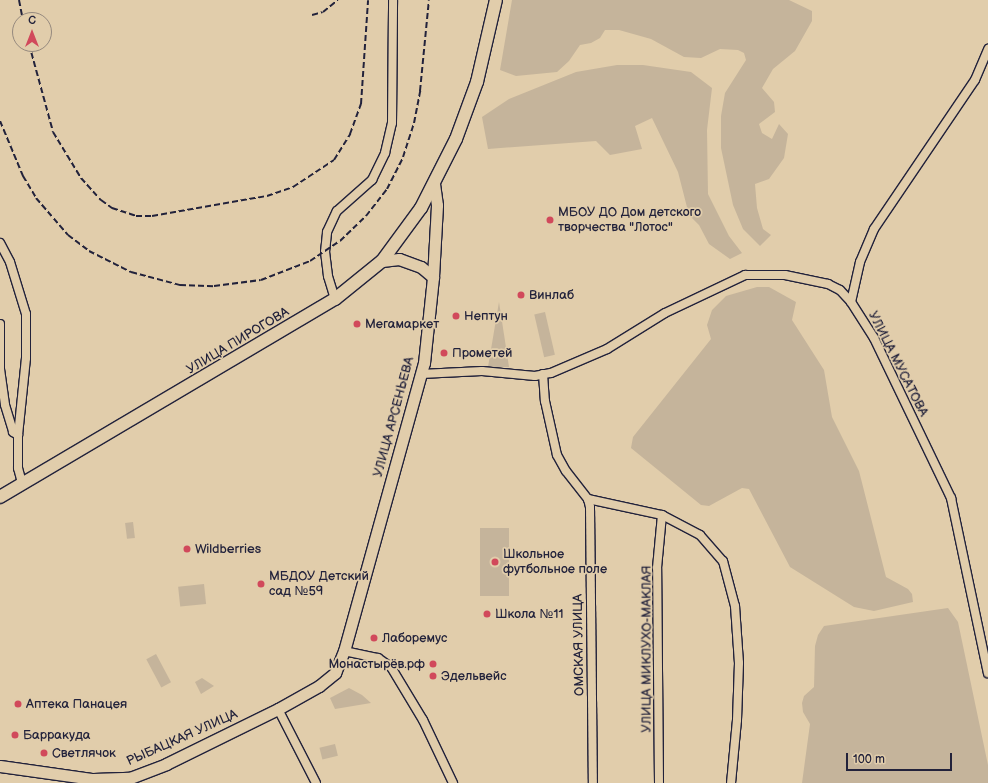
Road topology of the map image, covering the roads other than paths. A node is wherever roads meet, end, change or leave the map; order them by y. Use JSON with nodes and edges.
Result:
{"nodes":[{"id":1,"x":393,"y":0,"type":"edge"},
{"id":2,"x":496,"y":0,"type":"edge"},
{"id":3,"x":988,"y":49,"type":"edge"},
{"id":4,"x":434,"y":184,"type":"junction"},
{"id":5,"x":0,"y":243,"type":"edge"},
{"id":6,"x":382,"y":260,"type":"junction"},
{"id":7,"x":433,"y":278,"type":"junction"},
{"id":8,"x":335,"y":299,"type":"junction"},
{"id":9,"x":851,"y":302,"type":"junction"},
{"id":10,"x":0,"y":324,"type":"edge"},
{"id":11,"x":421,"y":374,"type":"junction"},
{"id":12,"x":543,"y":374,"type":"junction"},
{"id":13,"x":18,"y":435,"type":"junction"},
{"id":14,"x":22,"y":483,"type":"junction"},
{"id":15,"x":0,"y":497,"type":"edge"},
{"id":16,"x":588,"y":499,"type":"junction"},
{"id":17,"x":662,"y":515,"type":"junction"},
{"id":18,"x":344,"y":650,"type":"junction"},
{"id":19,"x":988,"y":673,"type":"edge"},
{"id":20,"x":278,"y":709,"type":"junction"},
{"id":21,"x":0,"y":766,"type":"edge"},
{"id":22,"x":316,"y":783,"type":"edge"},
{"id":23,"x":453,"y":783,"type":"edge"},
{"id":24,"x":593,"y":783,"type":"edge"},
{"id":25,"x":659,"y":783,"type":"edge"},
{"id":26,"x":731,"y":783,"type":"edge"}],
"edges":[{"from":1,"to":8,"type":"street"},
{"from":2,"to":4,"type":"main road","name":"УЛИЦА ПИРОГОВА"},
{"from":3,"to":9,"type":"street"},
{"from":4,"to":6,"type":"main road","name":"УЛИЦА ПИРОГОВА"},
{"from":4,"to":7,"type":"main road","name":"УЛИЦА АРСЕНЬЕВА"},
{"from":5,"to":13,"type":"street"},
{"from":6,"to":7,"type":"main road"},
{"from":6,"to":8,"type":"main road","name":"УЛИЦА ПИРОГОВА"},
{"from":7,"to":11,"type":"main road","name":"УЛИЦА АРСЕНЬЕВА"},
{"from":8,"to":14,"type":"main road","name":"УЛИЦА ПИРОГОВА"},
{"from":9,"to":12,"type":"street","name":"УЛИЦА МУСАТОВА"},
{"from":9,"to":19,"type":"street","name":"УЛИЦА МУСАТОВА"},
{"from":10,"to":13,"type":"street"},
{"from":11,"to":12,"type":"street","name":"УЛИЦА МУСАТОВА"},
{"from":11,"to":18,"type":"main road","name":"УЛИЦА АРСЕНЬЕВА"},
{"from":12,"to":16,"type":"street"},
{"from":13,"to":14,"type":"street"},
{"from":14,"to":15,"type":"main road","name":"УЛИЦА ПИРОГОВА"},
{"from":16,"to":17,"type":"street"},
{"from":16,"to":24,"type":"street","name":"ОМСКАЯ УЛИЦА"},
{"from":17,"to":25,"type":"street","name":"УЛИЦА МИКЛУХО-МАКЛАЯ"},
{"from":17,"to":26,"type":"street"},
{"from":18,"to":20,"type":"main road","name":"УЛИЦА АРСЕНЬЕВА"},
{"from":18,"to":23,"type":"street"},
{"from":20,"to":21,"type":"main road","name":"РЫБАЦКАЯ УЛИЦА"},
{"from":20,"to":22,"type":"street"}]}
